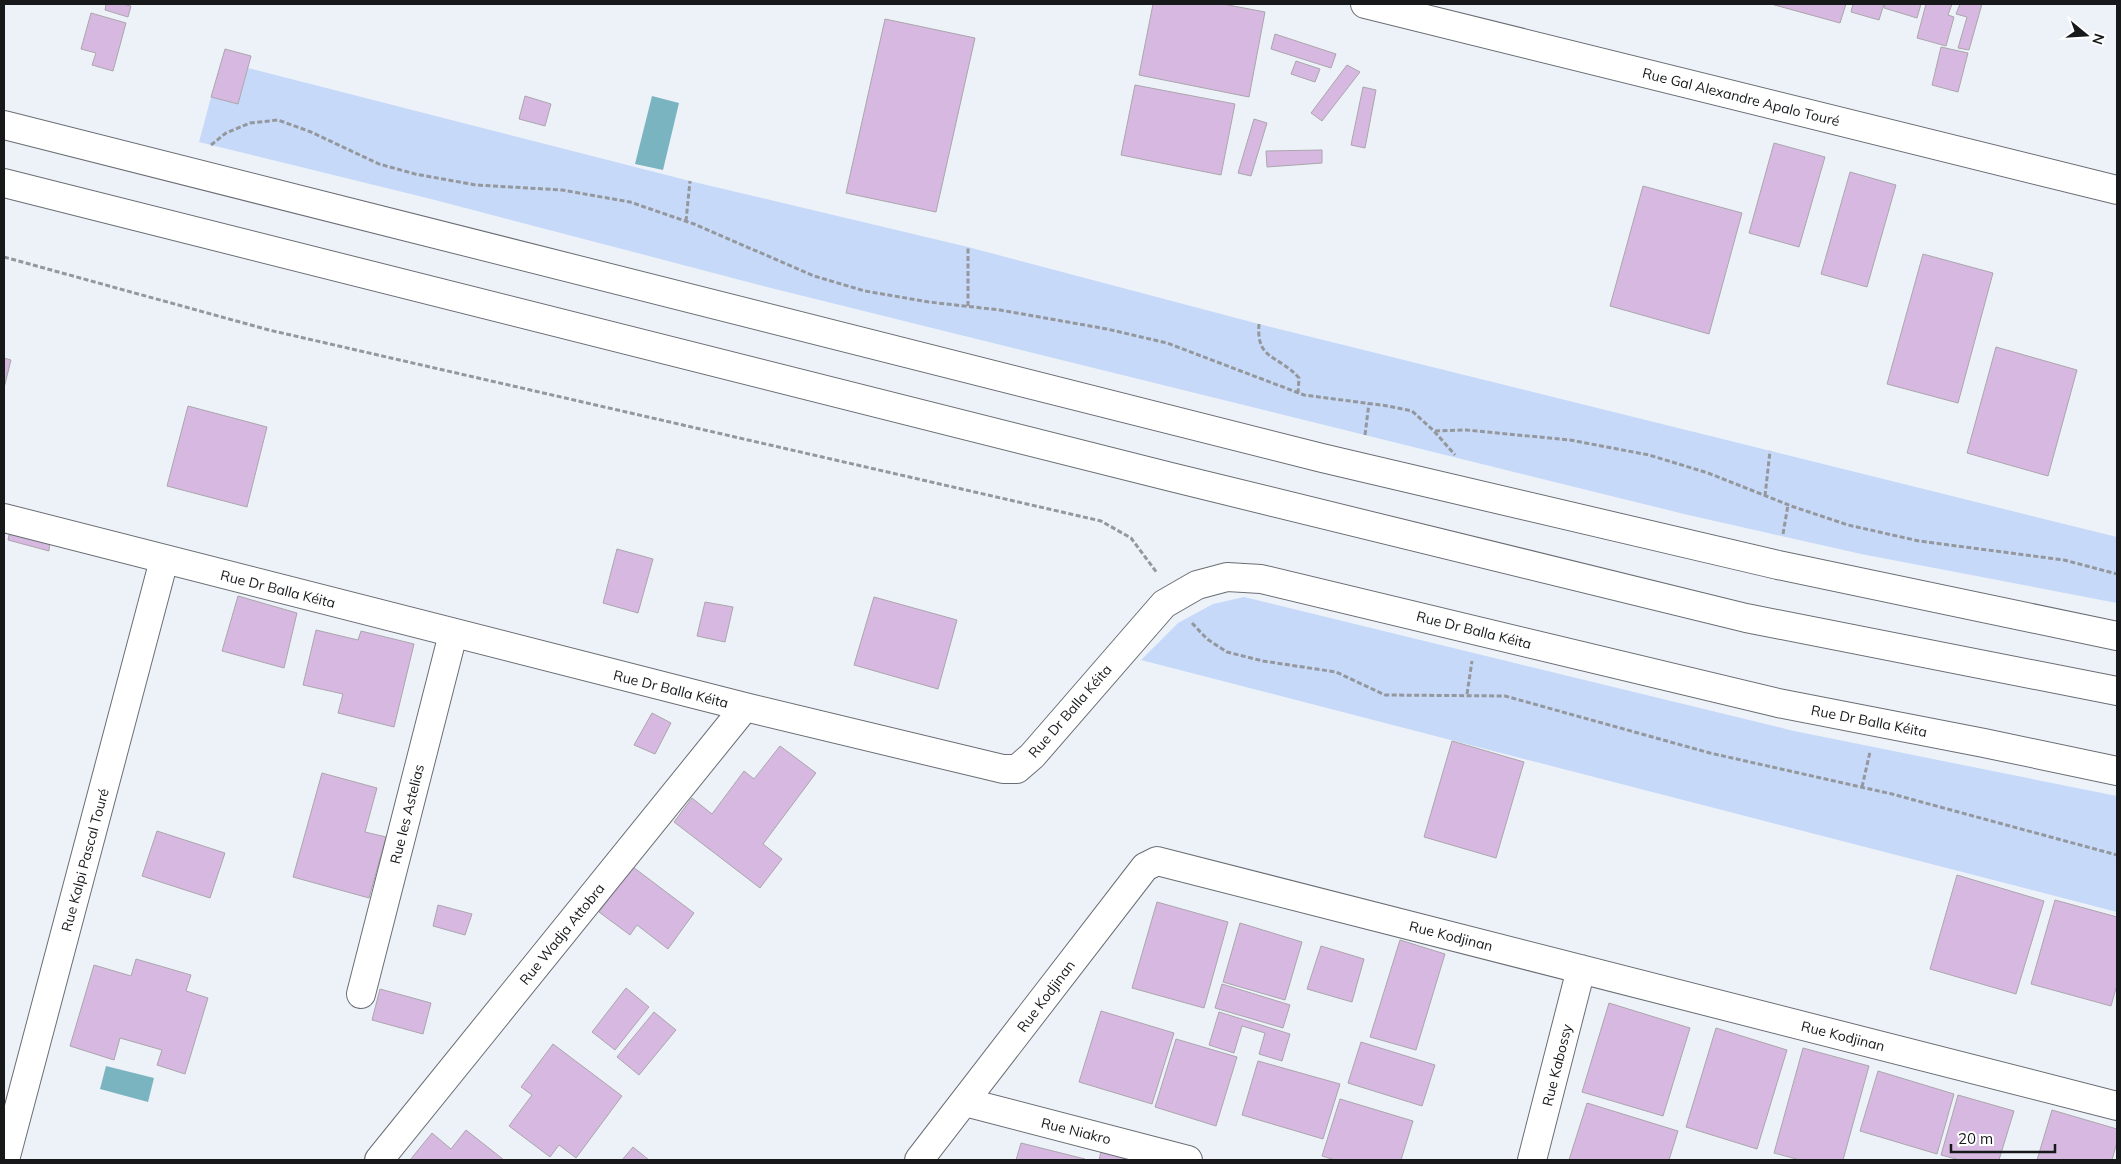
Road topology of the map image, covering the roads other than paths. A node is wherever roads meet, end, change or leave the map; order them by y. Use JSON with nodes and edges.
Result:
{"nodes":[{"id":1,"x":1365,"y":4,"type":"edge"},
{"id":2,"x":4,"y":125,"type":"edge"},
{"id":3,"x":4,"y":183,"type":"edge"},
{"id":4,"x":2117,"y":190,"type":"edge"},
{"id":5,"x":4,"y":518,"type":"edge"},
{"id":6,"x":164,"y":560,"type":"junction"},
{"id":7,"x":453,"y":634,"type":"junction"},
{"id":8,"x":2117,"y":636,"type":"edge"},
{"id":9,"x":2117,"y":691,"type":"edge"},
{"id":10,"x":745,"y":707,"type":"junction"},
{"id":11,"x":2117,"y":771,"type":"edge"},
{"id":12,"x":1581,"y":969,"type":"junction"},
{"id":13,"x":361,"y":994,"type":"dead end"},
{"id":14,"x":964,"y":1102,"type":"junction"},
{"id":15,"x":2117,"y":1106,"type":"edge"},
{"id":16,"x":5,"y":1160,"type":"edge"},
{"id":17,"x":379,"y":1160,"type":"edge"},
{"id":18,"x":919,"y":1160,"type":"edge"},
{"id":19,"x":1188,"y":1160,"type":"edge"},
{"id":20,"x":1532,"y":1160,"type":"edge"}],
"edges":[{"from":1,"to":4,"type":"main road","name":"Rue Gal Alexandre Apalo Touré"},
{"from":2,"to":8,"type":"main road"},
{"from":3,"to":9,"type":"main road"},
{"from":5,"to":6,"type":"main road","name":"Rue Dr Balla Kéita"},
{"from":6,"to":7,"type":"main road","name":"Rue Dr Balla Kéita"},
{"from":6,"to":16,"type":"main road","name":"Rue Kalpi Pascal Touré"},
{"from":7,"to":10,"type":"main road","name":"Rue Dr Balla Kéita"},
{"from":7,"to":13,"type":"main road","name":"Rue les Astelias"},
{"from":10,"to":11,"type":"main road","name":"Rue Dr Balla Kéita"},
{"from":10,"to":17,"type":"main road","name":"Rue Wadja Attobra"},
{"from":12,"to":14,"type":"main road","name":"Rue Kodjinan"},
{"from":12,"to":15,"type":"main road","name":"Rue Kodjinan"},
{"from":12,"to":20,"type":"main road","name":"Rue Kabossy"},
{"from":14,"to":18,"type":"main road","name":"Rue Kodjinan"},
{"from":14,"to":19,"type":"main road","name":"Rue Niakro"}]}
